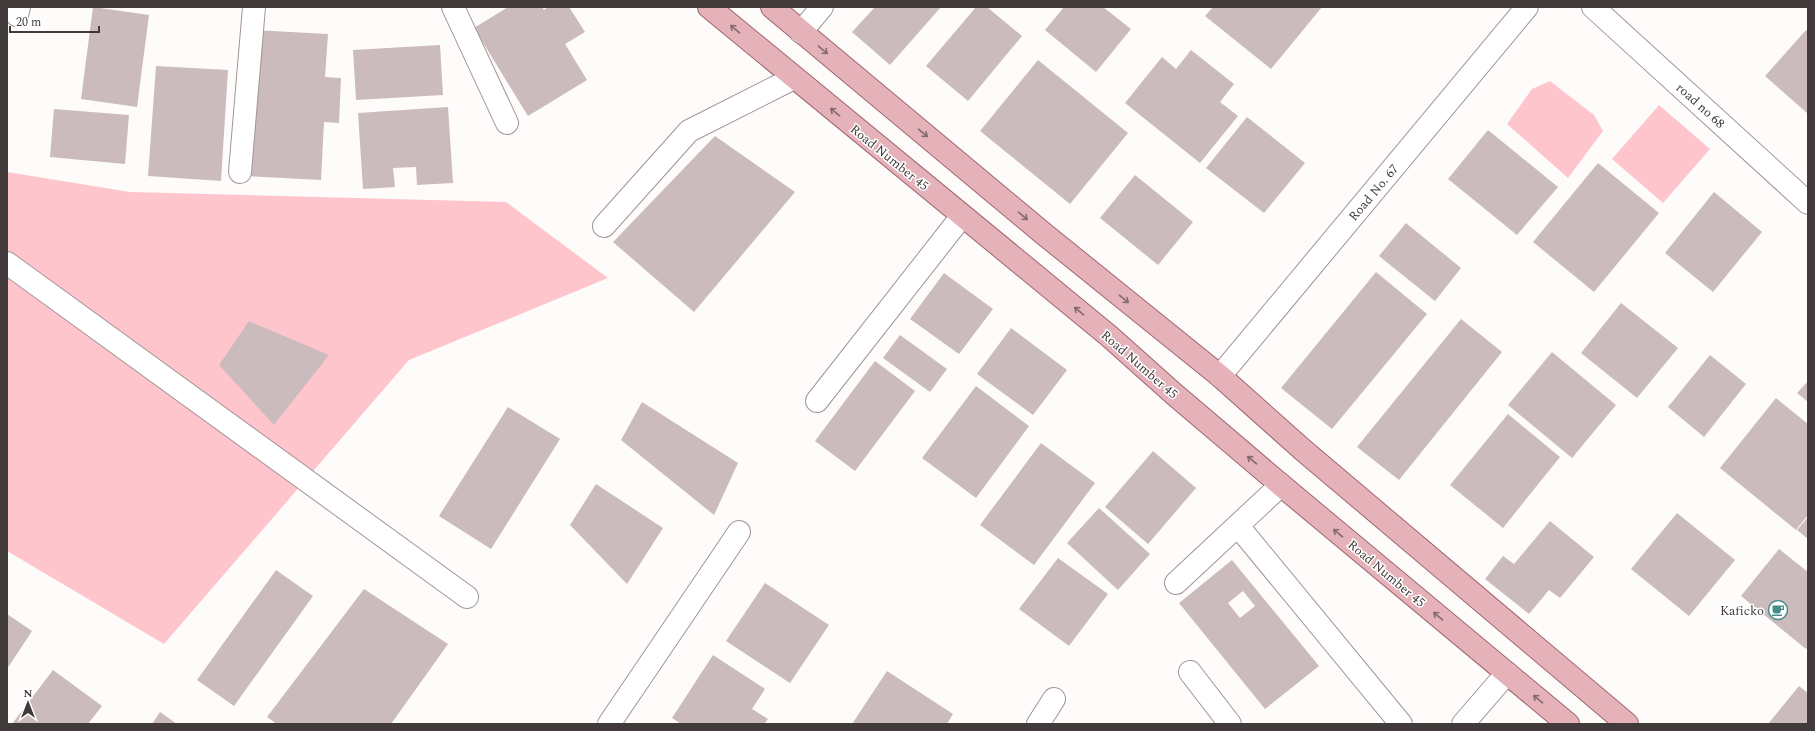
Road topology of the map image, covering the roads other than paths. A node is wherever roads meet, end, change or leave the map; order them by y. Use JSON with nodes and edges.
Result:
{"nodes":[{"id":1,"x":254,"y":7,"type":"edge"},
{"id":2,"x":453,"y":7,"type":"edge"},
{"id":3,"x":709,"y":7,"type":"edge"},
{"id":4,"x":772,"y":7,"type":"edge"},
{"id":5,"x":822,"y":7,"type":"edge"},
{"id":6,"x":1527,"y":7,"type":"edge"},
{"id":7,"x":1593,"y":7,"type":"edge"},
{"id":8,"x":801,"y":32,"type":"junction"},
{"id":9,"x":794,"y":78,"type":"junction"},
{"id":10,"x":507,"y":123,"type":"dead end"},
{"id":11,"x":240,"y":172,"type":"dead end"},
{"id":12,"x":1808,"y":203,"type":"edge"},
{"id":13,"x":962,"y":216,"type":"junction"},
{"id":14,"x":604,"y":226,"type":"dead end"},
{"id":15,"x":7,"y":263,"type":"edge"},
{"id":16,"x":1220,"y":376,"type":"junction"},
{"id":17,"x":817,"y":401,"type":"dead end"},
{"id":18,"x":1281,"y":485,"type":"junction"},
{"id":19,"x":1238,"y":526,"type":"junction"},
{"id":20,"x":738,"y":532,"type":"dead end"},
{"id":21,"x":1176,"y":583,"type":"dead end"},
{"id":22,"x":467,"y":597,"type":"dead end"},
{"id":23,"x":1190,"y":672,"type":"dead end"},
{"id":24,"x":1507,"y":673,"type":"junction"},
{"id":25,"x":1054,"y":699,"type":"dead end"},
{"id":26,"x":609,"y":724,"type":"edge"},
{"id":27,"x":1038,"y":724,"type":"edge"},
{"id":28,"x":1230,"y":724,"type":"edge"},
{"id":29,"x":1401,"y":724,"type":"edge"},
{"id":30,"x":1463,"y":724,"type":"edge"},
{"id":31,"x":1568,"y":724,"type":"edge"},
{"id":32,"x":1627,"y":724,"type":"edge"}],
"edges":[{"from":1,"to":11,"type":"street"},
{"from":2,"to":10,"type":"street"},
{"from":9,"to":3,"type":"main road","name":"Road Number 45","one_way":true},
{"from":4,"to":8,"type":"main road"},
{"from":5,"to":8,"type":"street"},
{"from":6,"to":16,"type":"street","name":"Road No. 67"},
{"from":7,"to":12,"type":"street","name":"road no 68"},
{"from":8,"to":16,"type":"main road","one_way":true},
{"from":13,"to":9,"type":"main road","name":"Road Number 45","one_way":true},
{"from":9,"to":14,"type":"street"},
{"from":13,"to":17,"type":"street"},
{"from":18,"to":13,"type":"main road","name":"Road Number 45","one_way":true},
{"from":15,"to":22,"type":"street"},
{"from":16,"to":32,"type":"main road"},
{"from":18,"to":19,"type":"street"},
{"from":24,"to":18,"type":"main road","name":"Road Number 45","one_way":true},
{"from":19,"to":21,"type":"street"},
{"from":19,"to":29,"type":"street"},
{"from":20,"to":26,"type":"street"},
{"from":23,"to":28,"type":"street"},
{"from":24,"to":30,"type":"street"},
{"from":31,"to":24,"type":"main road","name":"Road Number 45","one_way":true},
{"from":25,"to":27,"type":"street"}]}
